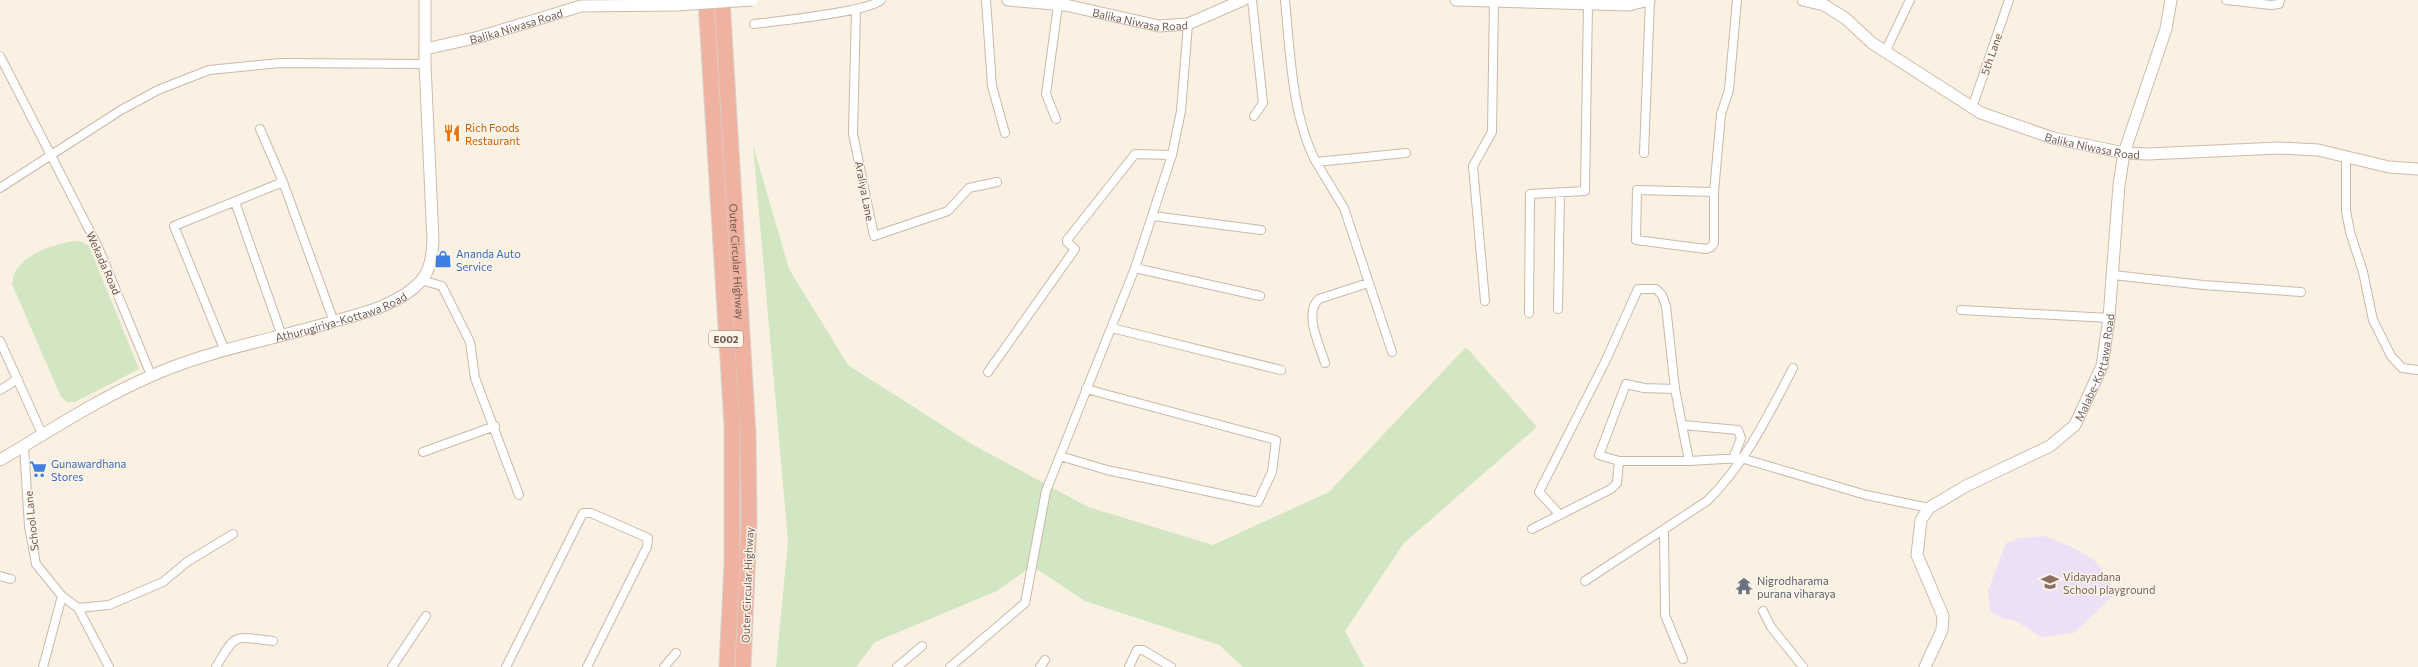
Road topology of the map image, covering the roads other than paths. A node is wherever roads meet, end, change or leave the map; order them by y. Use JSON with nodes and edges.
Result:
{"nodes":[{"id":1,"x":425,"y":0,"type":"edge"},
{"id":2,"x":706,"y":0,"type":"edge"},
{"id":3,"x":722,"y":0,"type":"edge"},
{"id":4,"x":752,"y":0,"type":"edge"},
{"id":5,"x":881,"y":0,"type":"edge"},
{"id":6,"x":986,"y":0,"type":"edge"},
{"id":7,"x":1008,"y":0,"type":"edge"},
{"id":8,"x":1243,"y":0,"type":"edge"},
{"id":9,"x":1252,"y":0,"type":"edge"},
{"id":10,"x":1285,"y":0,"type":"edge"},
{"id":11,"x":1456,"y":0,"type":"edge"},
{"id":12,"x":1649,"y":0,"type":"edge"},
{"id":13,"x":1736,"y":0,"type":"edge"},
{"id":14,"x":1803,"y":0,"type":"edge"},
{"id":15,"x":1910,"y":0,"type":"edge"},
{"id":16,"x":2009,"y":0,"type":"edge"},
{"id":17,"x":2170,"y":0,"type":"edge"},
{"id":18,"x":2226,"y":0,"type":"edge"},
{"id":19,"x":2280,"y":0,"type":"edge"},
{"id":20,"x":1494,"y":1,"type":"edge"},
{"id":21,"x":1572,"y":1,"type":"edge"},
{"id":22,"x":1825,"y":2,"type":"edge"},
{"id":23,"x":1063,"y":3,"type":"edge"},
{"id":24,"x":1629,"y":3,"type":"edge"},
{"id":25,"x":1588,"y":4,"type":"junction"},
{"id":26,"x":1223,"y":5,"type":"edge"},
{"id":27,"x":856,"y":9,"type":"junction"},
{"id":28,"x":754,"y":24,"type":"dead end"},
{"id":29,"x":1188,"y":24,"type":"junction"},
{"id":30,"x":425,"y":50,"type":"junction"},
{"id":31,"x":1886,"y":50,"type":"junction"},
{"id":32,"x":0,"y":56,"type":"edge"},
{"id":33,"x":425,"y":64,"type":"junction"},
{"id":34,"x":1972,"y":108,"type":"junction"},
{"id":35,"x":1254,"y":116,"type":"dead end"},
{"id":36,"x":1056,"y":119,"type":"dead end"},
{"id":37,"x":260,"y":128,"type":"dead end"},
{"id":38,"x":1005,"y":133,"type":"dead end"},
{"id":39,"x":1644,"y":152,"type":"dead end"},
{"id":40,"x":1406,"y":153,"type":"dead end"},
{"id":41,"x":2124,"y":153,"type":"junction"},
{"id":42,"x":51,"y":154,"type":"junction"},
{"id":43,"x":1172,"y":155,"type":"junction"},
{"id":44,"x":2346,"y":158,"type":"junction"},
{"id":45,"x":1316,"y":162,"type":"junction"},
{"id":46,"x":2418,"y":169,"type":"edge"},
{"id":47,"x":283,"y":182,"type":"junction"},
{"id":48,"x":998,"y":182,"type":"dead end"},
{"id":49,"x":0,"y":188,"type":"edge"},
{"id":50,"x":1714,"y":192,"type":"junction"},
{"id":51,"x":1560,"y":193,"type":"junction"},
{"id":52,"x":235,"y":202,"type":"junction"},
{"id":53,"x":1153,"y":216,"type":"junction"},
{"id":54,"x":1261,"y":230,"type":"dead end"},
{"id":55,"x":1135,"y":268,"type":"junction"},
{"id":56,"x":2113,"y":275,"type":"junction"},
{"id":57,"x":421,"y":280,"type":"junction"},
{"id":58,"x":1368,"y":283,"type":"junction"},
{"id":59,"x":2301,"y":292,"type":"dead end"},
{"id":60,"x":1260,"y":296,"type":"dead end"},
{"id":61,"x":1485,"y":301,"type":"dead end"},
{"id":62,"x":1558,"y":309,"type":"dead end"},
{"id":63,"x":1961,"y":310,"type":"dead end"},
{"id":64,"x":1529,"y":313,"type":"dead end"},
{"id":65,"x":2109,"y":318,"type":"junction"},
{"id":66,"x":334,"y":322,"type":"junction"},
{"id":67,"x":1112,"y":328,"type":"junction"},
{"id":68,"x":282,"y":336,"type":"junction"},
{"id":69,"x":0,"y":341,"type":"edge"},
{"id":70,"x":225,"y":351,"type":"junction"},
{"id":71,"x":1392,"y":352,"type":"dead end"},
{"id":72,"x":1325,"y":363,"type":"dead end"},
{"id":73,"x":1793,"y":368,"type":"dead end"},
{"id":74,"x":1281,"y":370,"type":"dead end"},
{"id":75,"x":2418,"y":370,"type":"edge"},
{"id":76,"x":988,"y":372,"type":"dead end"},
{"id":77,"x":151,"y":375,"type":"junction"},
{"id":78,"x":18,"y":379,"type":"junction"},
{"id":79,"x":1086,"y":389,"type":"junction"},
{"id":80,"x":1675,"y":389,"type":"junction"},
{"id":81,"x":0,"y":390,"type":"edge"},
{"id":82,"x":1684,"y":425,"type":"junction"},
{"id":83,"x":495,"y":426,"type":"junction"},
{"id":84,"x":43,"y":436,"type":"junction"},
{"id":85,"x":24,"y":446,"type":"junction"},
{"id":86,"x":423,"y":452,"type":"dead end"},
{"id":87,"x":1060,"y":456,"type":"junction"},
{"id":88,"x":1737,"y":459,"type":"junction"},
{"id":89,"x":0,"y":460,"type":"edge"},
{"id":90,"x":1619,"y":461,"type":"junction"},
{"id":91,"x":1689,"y":461,"type":"junction"},
{"id":92,"x":519,"y":495,"type":"dead end"},
{"id":93,"x":1929,"y":508,"type":"junction"},
{"id":94,"x":1560,"y":515,"type":"junction"},
{"id":95,"x":1532,"y":529,"type":"dead end"},
{"id":96,"x":1664,"y":530,"type":"junction"},
{"id":97,"x":233,"y":534,"type":"dead end"},
{"id":98,"x":0,"y":576,"type":"edge"},
{"id":99,"x":11,"y":579,"type":"dead end"},
{"id":100,"x":1585,"y":581,"type":"dead end"},
{"id":101,"x":62,"y":596,"type":"junction"},
{"id":102,"x":78,"y":608,"type":"junction"},
{"id":103,"x":1763,"y":611,"type":"dead end"},
{"id":104,"x":426,"y":616,"type":"dead end"},
{"id":105,"x":273,"y":641,"type":"dead end"},
{"id":106,"x":922,"y":646,"type":"dead end"},
{"id":107,"x":676,"y":653,"type":"dead end"},
{"id":108,"x":1683,"y":659,"type":"dead end"},
{"id":109,"x":1045,"y":660,"type":"dead end"},
{"id":110,"x":44,"y":667,"type":"edge"},
{"id":111,"x":109,"y":667,"type":"edge"},
{"id":112,"x":216,"y":667,"type":"edge"},
{"id":113,"x":392,"y":667,"type":"edge"},
{"id":114,"x":506,"y":667,"type":"edge"},
{"id":115,"x":587,"y":667,"type":"edge"},
{"id":116,"x":664,"y":667,"type":"edge"},
{"id":117,"x":727,"y":667,"type":"edge"},
{"id":118,"x":743,"y":667,"type":"edge"},
{"id":119,"x":897,"y":667,"type":"edge"},
{"id":120,"x":950,"y":667,"type":"edge"},
{"id":121,"x":1040,"y":667,"type":"edge"},
{"id":122,"x":1128,"y":667,"type":"edge"},
{"id":123,"x":1171,"y":667,"type":"edge"},
{"id":124,"x":1803,"y":667,"type":"edge"},
{"id":125,"x":1925,"y":667,"type":"edge"}],
"edges":[{"from":1,"to":30,"type":"main road","name":"Athurugiriya-Kottawa Road"},
{"from":2,"to":117,"type":"highway","name":"Outer Circular Highway","number":"E002"},
{"from":3,"to":118,"type":"highway","name":"Outer Circular Highway","number":"E002"},
{"from":4,"to":30,"type":"main road","name":"Balika Niwasa Road","bridge":true},
{"from":5,"to":27,"type":"street"},
{"from":6,"to":38,"type":"street"},
{"from":7,"to":23,"type":"main road","name":"Balika Niwasa Road"},
{"from":8,"to":26,"type":"main road","name":"Balika Niwasa Road"},
{"from":9,"to":35,"type":"street"},
{"from":10,"to":45,"type":"street"},
{"from":11,"to":20,"type":"main road"},
{"from":12,"to":24,"type":"main road"},
{"from":12,"to":39,"type":"street"},
{"from":13,"to":50,"type":"street"},
{"from":14,"to":22,"type":"main road","name":"Balika Niwasa Road"},
{"from":15,"to":31,"type":"street"},
{"from":16,"to":34,"type":"street","name":"5th Lane"},
{"from":17,"to":41,"type":"main road","name":"Malabe-Kottawa Road"},
{"from":18,"to":19,"type":"street"},
{"from":20,"to":21,"type":"main road"},
{"from":20,"to":61,"type":"street"},
{"from":21,"to":25,"type":"main road"},
{"from":22,"to":31,"type":"main road","name":"Balika Niwasa Road"},
{"from":23,"to":29,"type":"main road","name":"Balika Niwasa Road"},
{"from":23,"to":36,"type":"street"},
{"from":24,"to":25,"type":"main road"},
{"from":25,"to":51,"type":"street"},
{"from":26,"to":29,"type":"main road","name":"Balika Niwasa Road"},
{"from":27,"to":28,"type":"street"},
{"from":27,"to":48,"type":"street","name":"Araliya Lane"},
{"from":29,"to":43,"type":"street"},
{"from":30,"to":33,"type":"main road","name":"Athurugiriya-Kottawa Road"},
{"from":31,"to":34,"type":"main road","name":"Balika Niwasa Road"},
{"from":32,"to":42,"type":"street","name":"Wekada Road"},
{"from":33,"to":42,"type":"street"},
{"from":33,"to":57,"type":"main road","name":"Athurugiriya-Kottawa Road"},
{"from":34,"to":41,"type":"main road","name":"Balika Niwasa Road"},
{"from":37,"to":47,"type":"street"},
{"from":40,"to":45,"type":"street"},
{"from":41,"to":44,"type":"main road","name":"Balika Niwasa Road"},
{"from":41,"to":56,"type":"main road","name":"Malabe-Kottawa Road"},
{"from":42,"to":49,"type":"street"},
{"from":42,"to":77,"type":"street","name":"Wekada Road"},
{"from":43,"to":53,"type":"street"},
{"from":43,"to":76,"type":"street"},
{"from":44,"to":46,"type":"main road","name":"Balika Niwasa Road"},
{"from":44,"to":75,"type":"street"},
{"from":45,"to":58,"type":"street"},
{"from":47,"to":52,"type":"street"},
{"from":47,"to":66,"type":"street"},
{"from":50,"to":50,"type":"street"},
{"from":51,"to":62,"type":"street"},
{"from":51,"to":64,"type":"street"},
{"from":52,"to":68,"type":"street"},
{"from":52,"to":70,"type":"street"},
{"from":53,"to":54,"type":"street"},
{"from":53,"to":55,"type":"street"},
{"from":55,"to":60,"type":"street"},
{"from":55,"to":67,"type":"street"},
{"from":56,"to":59,"type":"street"},
{"from":56,"to":65,"type":"main road","name":"Malabe-Kottawa Road"},
{"from":57,"to":66,"type":"main road","name":"Athurugiriya-Kottawa Road"},
{"from":57,"to":83,"type":"street"},
{"from":58,"to":71,"type":"street"},
{"from":58,"to":72,"type":"street"},
{"from":63,"to":65,"type":"street"},
{"from":65,"to":93,"type":"main road","name":"Malabe-Kottawa Road"},
{"from":66,"to":68,"type":"main road","name":"Athurugiriya-Kottawa Road"},
{"from":67,"to":74,"type":"street"},
{"from":67,"to":79,"type":"street"},
{"from":68,"to":70,"type":"main road","name":"Athurugiriya-Kottawa Road"},
{"from":69,"to":78,"type":"street"},
{"from":70,"to":77,"type":"main road","name":"Athurugiriya-Kottawa Road"},
{"from":73,"to":88,"type":"street"},
{"from":77,"to":84,"type":"main road","name":"Athurugiriya-Kottawa Road"},
{"from":78,"to":81,"type":"street"},
{"from":78,"to":84,"type":"street"},
{"from":79,"to":87,"type":"street"},
{"from":79,"to":87,"type":"street"},
{"from":80,"to":82,"type":"street"},
{"from":80,"to":90,"type":"street"},
{"from":80,"to":94,"type":"street"},
{"from":82,"to":88,"type":"street"},
{"from":82,"to":91,"type":"street"},
{"from":83,"to":86,"type":"street"},
{"from":83,"to":92,"type":"street"},
{"from":84,"to":85,"type":"main road","name":"Athurugiriya-Kottawa Road"},
{"from":85,"to":89,"type":"main road","name":"Athurugiriya-Kottawa Road"},
{"from":85,"to":101,"type":"street","name":"School Lane"},
{"from":87,"to":120,"type":"street"},
{"from":88,"to":91,"type":"street"},
{"from":88,"to":93,"type":"street"},
{"from":88,"to":96,"type":"street"},
{"from":90,"to":91,"type":"street"},
{"from":90,"to":94,"type":"street"},
{"from":93,"to":125,"type":"main road"},
{"from":94,"to":95,"type":"street"},
{"from":96,"to":100,"type":"street"},
{"from":96,"to":108,"type":"street"},
{"from":97,"to":102,"type":"street"},
{"from":98,"to":99,"type":"street"},
{"from":101,"to":102,"type":"street","name":"School Lane"},
{"from":101,"to":110,"type":"street"},
{"from":102,"to":111,"type":"street","name":"School Lane"},
{"from":103,"to":124,"type":"street"},
{"from":104,"to":113,"type":"street"},
{"from":105,"to":112,"type":"street"},
{"from":106,"to":119,"type":"street"},
{"from":107,"to":116,"type":"street"},
{"from":109,"to":121,"type":"street"},
{"from":114,"to":115,"type":"street"},
{"from":122,"to":123,"type":"street"}]}
